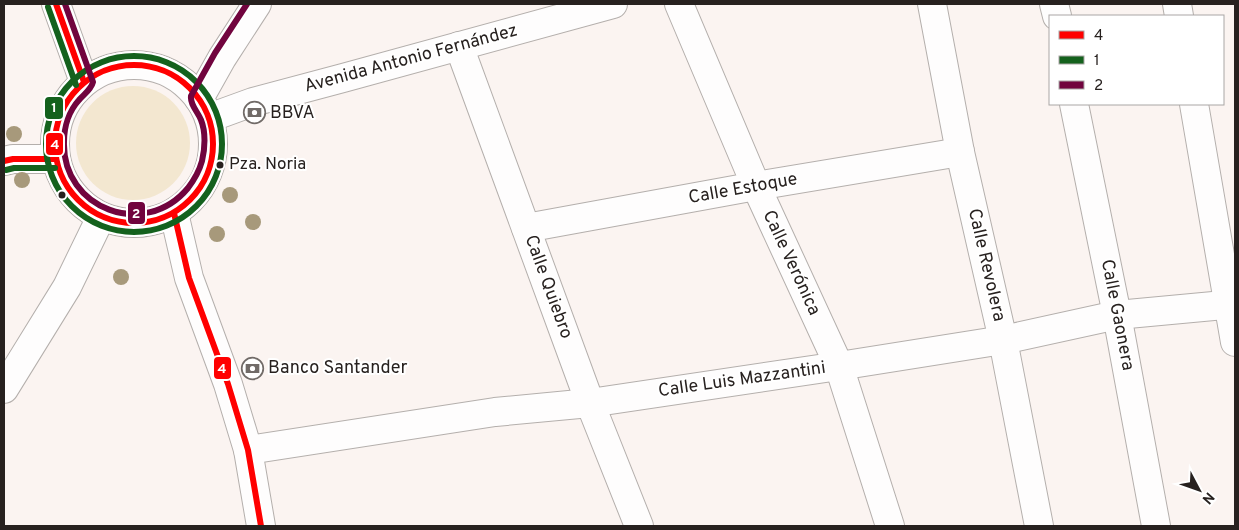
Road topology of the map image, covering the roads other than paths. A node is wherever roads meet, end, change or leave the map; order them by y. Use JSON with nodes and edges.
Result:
{"nodes":[{"id":1,"x":56,"y":4,"type":"edge"},
{"id":2,"x":257,"y":4,"type":"edge"},
{"id":3,"x":613,"y":4,"type":"edge"},
{"id":4,"x":679,"y":4,"type":"edge"},
{"id":5,"x":932,"y":4,"type":"edge"},
{"id":6,"x":459,"y":46,"type":"junction"},
{"id":7,"x":84,"y":82,"type":"junction"},
{"id":8,"x":1074,"y":105,"type":"edge"},
{"id":9,"x":1194,"y":105,"type":"edge"},
{"id":10,"x":204,"y":108,"type":"junction"},
{"id":11,"x":960,"y":152,"type":"junction"},
{"id":12,"x":55,"y":159,"type":"junction"},
{"id":13,"x":4,"y":161,"type":"edge"},
{"id":14,"x":756,"y":186,"type":"junction"},
{"id":15,"x":174,"y":213,"type":"junction"},
{"id":16,"x":101,"y":217,"type":"junction"},
{"id":17,"x":526,"y":228,"type":"junction"},
{"id":18,"x":1232,"y":305,"type":"edge"},
{"id":19,"x":1117,"y":315,"type":"junction"},
{"id":20,"x":1003,"y":340,"type":"junction"},
{"id":21,"x":1235,"y":342,"type":"edge"},
{"id":22,"x":839,"y":366,"type":"junction"},
{"id":23,"x":4,"y":388,"type":"edge"},
{"id":24,"x":590,"y":403,"type":"junction"},
{"id":25,"x":248,"y":450,"type":"junction"},
{"id":26,"x":261,"y":526,"type":"edge"},
{"id":27,"x":639,"y":526,"type":"edge"},
{"id":28,"x":886,"y":526,"type":"edge"},
{"id":29,"x":1039,"y":526,"type":"edge"},
{"id":30,"x":1156,"y":526,"type":"edge"}],
"edges":[{"from":1,"to":7,"type":"street"},
{"from":2,"to":10,"type":"street"},
{"from":3,"to":6,"type":"street","name":"Avenida Antonio Fernández"},
{"from":4,"to":14,"type":"street","name":"Calle Verónica"},
{"from":5,"to":11,"type":"street","name":"Calle Revolera"},
{"from":6,"to":10,"type":"street","name":"Avenida Antonio Fernández"},
{"from":6,"to":17,"type":"street","name":"Calle Quiebro"},
{"from":7,"to":10,"type":"street"},
{"from":7,"to":12,"type":"street"},
{"from":8,"to":19,"type":"street","name":"Calle Gaonera"},
{"from":9,"to":18,"type":"street"},
{"from":10,"to":15,"type":"street"},
{"from":11,"to":14,"type":"street","name":"Calle Estoque"},
{"from":11,"to":20,"type":"street","name":"Calle Revolera"},
{"from":12,"to":13,"type":"street"},
{"from":12,"to":16,"type":"street"},
{"from":14,"to":17,"type":"street","name":"Calle Estoque"},
{"from":14,"to":22,"type":"street","name":"Calle Verónica"},
{"from":15,"to":16,"type":"street"},
{"from":15,"to":25,"type":"street"},
{"from":16,"to":23,"type":"street"},
{"from":17,"to":24,"type":"street","name":"Calle Quiebro"},
{"from":18,"to":19,"type":"street","name":"Calle Luis Mazzantini"},
{"from":18,"to":21,"type":"street"},
{"from":19,"to":20,"type":"street","name":"Calle Luis Mazzantini"},
{"from":19,"to":30,"type":"street","name":"Calle Gaonera"},
{"from":20,"to":22,"type":"street","name":"Calle Luis Mazzantini"},
{"from":20,"to":29,"type":"street","name":"Calle Revolera"},
{"from":22,"to":24,"type":"street","name":"Calle Luis Mazzantini"},
{"from":22,"to":28,"type":"street","name":"Calle Verónica"},
{"from":24,"to":25,"type":"street","name":"Calle Luis Mazzantini"},
{"from":24,"to":27,"type":"street","name":"Calle Quiebro"},
{"from":25,"to":26,"type":"street"}]}
